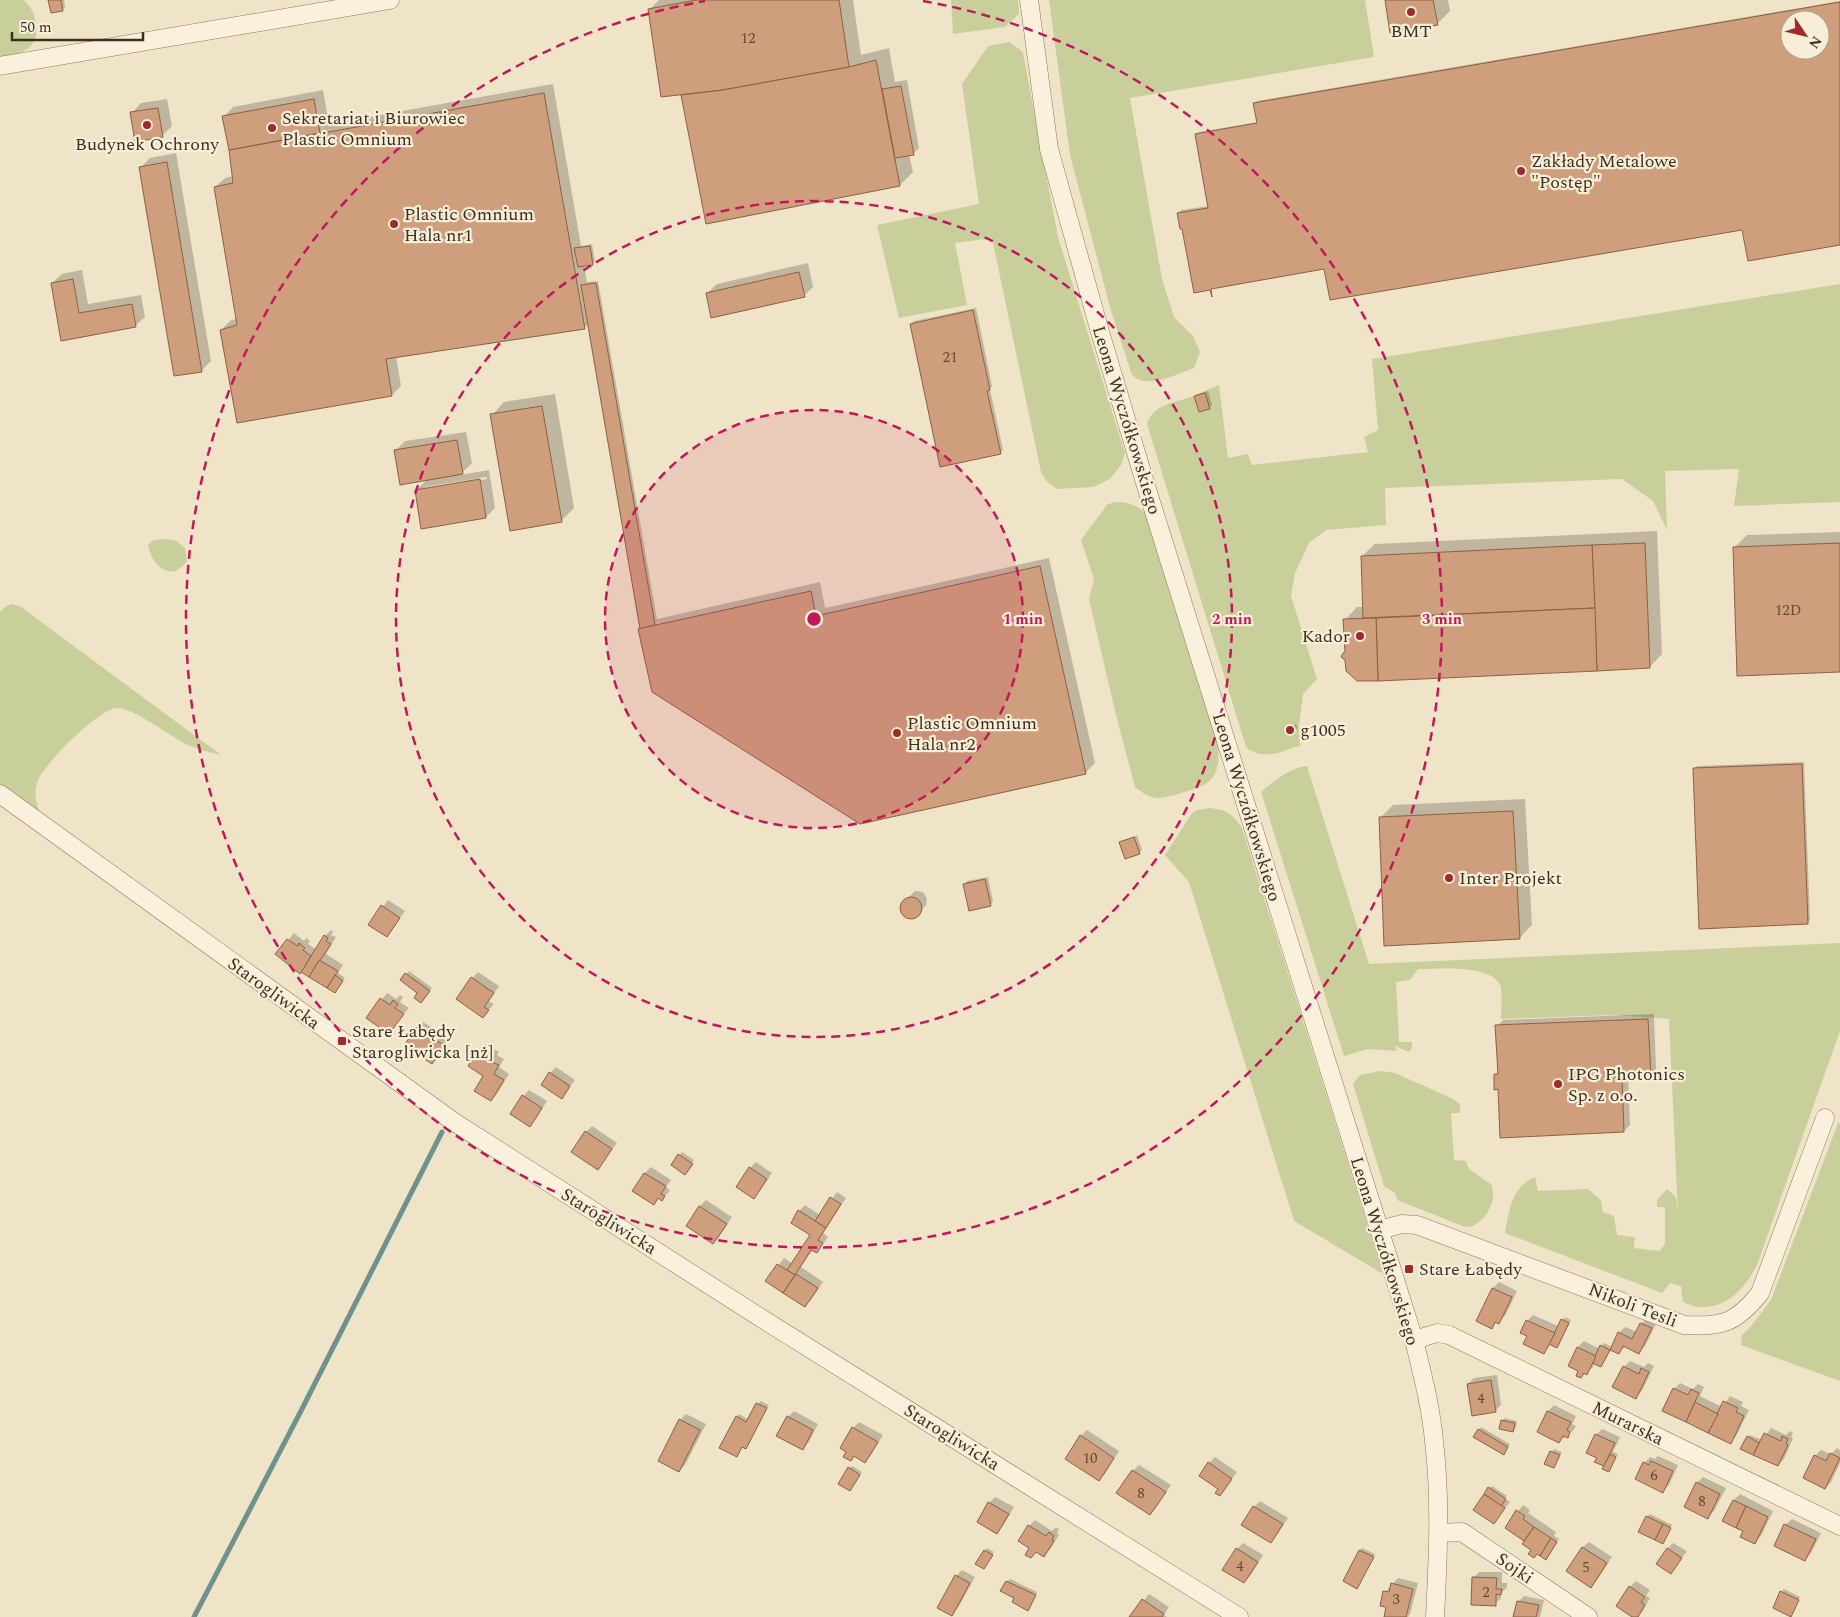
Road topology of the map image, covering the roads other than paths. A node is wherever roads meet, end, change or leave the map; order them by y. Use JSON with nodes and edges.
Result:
{"nodes":[{"id":1,"x":390,"y":0,"type":"edge"},
{"id":2,"x":1029,"y":0,"type":"edge"},
{"id":3,"x":0,"y":66,"type":"edge"},
{"id":4,"x":0,"y":794,"type":"edge"},
{"id":5,"x":1825,"y":1118,"type":"dead end"},
{"id":6,"x":1379,"y":1230,"type":"junction"},
{"id":7,"x":1414,"y":1340,"type":"junction"},
{"id":8,"x":1840,"y":1526,"type":"edge"},
{"id":9,"x":1439,"y":1533,"type":"junction"},
{"id":10,"x":1238,"y":1617,"type":"edge"},
{"id":11,"x":1435,"y":1617,"type":"edge"},
{"id":12,"x":1588,"y":1617,"type":"edge"}],
"edges":[{"from":1,"to":3,"type":"street"},
{"from":2,"to":6,"type":"street","name":"Leona Wyczółkowskiego"},
{"from":4,"to":10,"type":"street","name":"Starogliwicka"},
{"from":5,"to":6,"type":"street","name":"Nikoli Tesli"},
{"from":6,"to":7,"type":"street","name":"Leona Wyczółkowskiego"},
{"from":7,"to":8,"type":"street","name":"Murarska"},
{"from":7,"to":9,"type":"street","name":"Leona Wyczółkowskiego"},
{"from":9,"to":11,"type":"street","name":"Leona Wyczółkowskiego"},
{"from":9,"to":12,"type":"street","name":"Sojki"}]}
